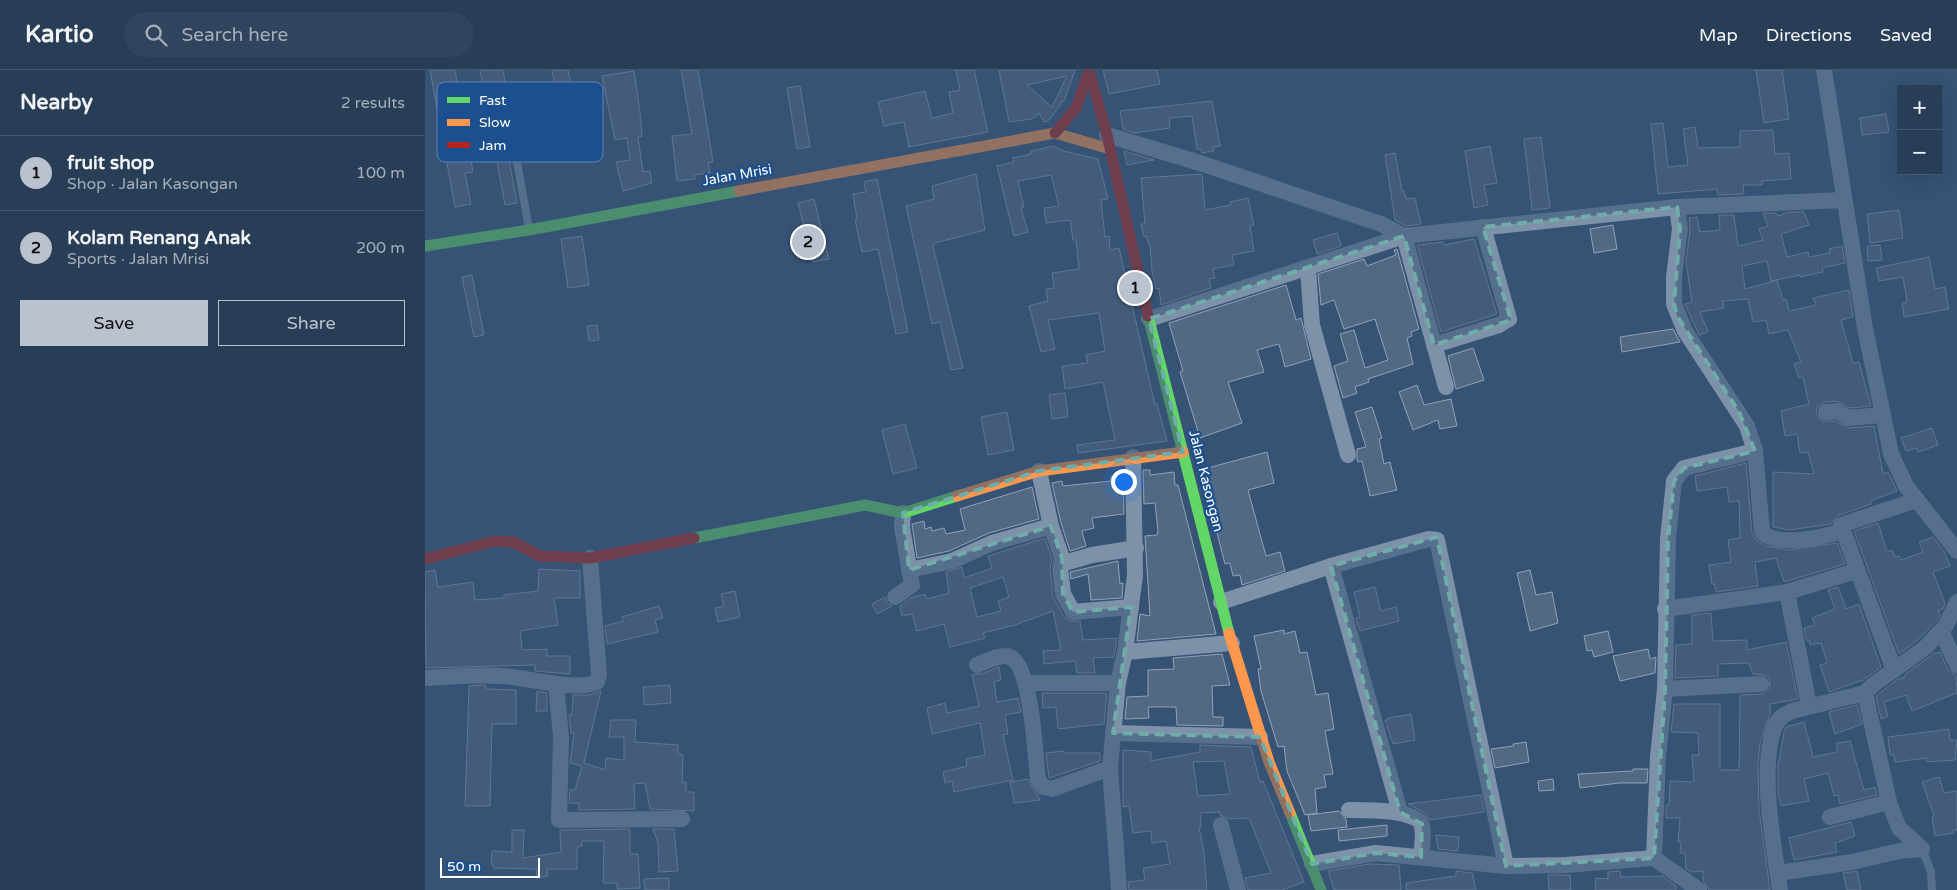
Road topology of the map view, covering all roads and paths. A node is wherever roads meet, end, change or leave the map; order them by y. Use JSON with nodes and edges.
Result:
{"nodes":[{"id":1,"x":1089,"y":70,"type":"edge"},
{"id":2,"x":1824,"y":70,"type":"edge"},
{"id":3,"x":1055,"y":133,"type":"junction"},
{"id":4,"x":1108,"y":142,"type":"junction"},
{"id":5,"x":517,"y":162,"type":"edge"},
{"id":6,"x":1843,"y":200,"type":"junction"},
{"id":7,"x":1677,"y":207,"type":"junction"},
{"id":8,"x":1483,"y":228,"type":"junction"},
{"id":9,"x":529,"y":230,"type":"junction"},
{"id":10,"x":1404,"y":236,"type":"junction"},
{"id":11,"x":425,"y":246,"type":"edge"},
{"id":12,"x":1308,"y":269,"type":"junction"},
{"id":13,"x":1149,"y":319,"type":"junction"},
{"id":14,"x":1434,"y":345,"type":"junction"},
{"id":15,"x":1446,"y":387,"type":"dead end"},
{"id":16,"x":1826,"y":412,"type":"dead end"},
{"id":17,"x":1881,"y":415,"type":"junction"},
{"id":18,"x":1755,"y":451,"type":"junction"},
{"id":19,"x":1183,"y":452,"type":"junction"},
{"id":20,"x":1347,"y":455,"type":"dead end"},
{"id":21,"x":1133,"y":457,"type":"junction"},
{"id":22,"x":1039,"y":471,"type":"junction"},
{"id":23,"x":1917,"y":500,"type":"junction"},
{"id":24,"x":903,"y":513,"type":"junction"},
{"id":25,"x":1051,"y":526,"type":"junction"},
{"id":26,"x":1842,"y":531,"type":"junction"},
{"id":27,"x":1136,"y":548,"type":"junction"},
{"id":28,"x":1957,"y":551,"type":"edge"},
{"id":29,"x":590,"y":558,"type":"junction"},
{"id":30,"x":425,"y":559,"type":"edge"},
{"id":31,"x":1061,"y":564,"type":"junction"},
{"id":32,"x":1331,"y":566,"type":"junction"},
{"id":33,"x":909,"y":570,"type":"junction"},
{"id":34,"x":1856,"y":571,"type":"junction"},
{"id":35,"x":1787,"y":592,"type":"junction"},
{"id":36,"x":895,"y":597,"type":"dead end"},
{"id":37,"x":1221,"y":602,"type":"junction"},
{"id":38,"x":1957,"y":602,"type":"edge"},
{"id":39,"x":1131,"y":607,"type":"junction"},
{"id":40,"x":1665,"y":609,"type":"junction"},
{"id":41,"x":1941,"y":631,"type":"junction"},
{"id":42,"x":1232,"y":643,"type":"junction"},
{"id":43,"x":1125,"y":652,"type":"junction"},
{"id":44,"x":977,"y":665,"type":"dead end"},
{"id":45,"x":1957,"y":665,"type":"edge"},
{"id":46,"x":1894,"y":670,"type":"junction"},
{"id":47,"x":425,"y":678,"type":"edge"},
{"id":48,"x":1027,"y":683,"type":"junction"},
{"id":49,"x":1118,"y":683,"type":"junction"},
{"id":50,"x":556,"y":684,"type":"junction"},
{"id":51,"x":1761,"y":684,"type":"dead end"},
{"id":52,"x":1665,"y":689,"type":"junction"},
{"id":53,"x":1865,"y":694,"type":"junction"},
{"id":54,"x":1809,"y":706,"type":"junction"},
{"id":55,"x":1113,"y":733,"type":"junction"},
{"id":56,"x":1260,"y":737,"type":"junction"},
{"id":57,"x":1110,"y":768,"type":"junction"},
{"id":58,"x":1889,"y":802,"type":"junction"},
{"id":59,"x":1349,"y":810,"type":"dead end"},
{"id":60,"x":1400,"y":812,"type":"junction"},
{"id":61,"x":1830,"y":817,"type":"dead end"},
{"id":62,"x":682,"y":818,"type":"dead end"},
{"id":63,"x":1221,"y":825,"type":"dead end"},
{"id":64,"x":1922,"y":849,"type":"junction"},
{"id":65,"x":1421,"y":857,"type":"junction"},
{"id":66,"x":1653,"y":858,"type":"junction"},
{"id":67,"x":1312,"y":864,"type":"junction"},
{"id":68,"x":1505,"y":866,"type":"junction"},
{"id":69,"x":1778,"y":873,"type":"junction"},
{"id":70,"x":1119,"y":890,"type":"edge"},
{"id":71,"x":1238,"y":890,"type":"edge"},
{"id":72,"x":1321,"y":890,"type":"edge"},
{"id":73,"x":1699,"y":890,"type":"edge"},
{"id":74,"x":1780,"y":890,"type":"edge"},
{"id":75,"x":1932,"y":890,"type":"edge"}],
"edges":[{"from":1,"to":3,"type":"street"},
{"from":1,"to":4,"type":"street","name":"Jalan Kasongan"},
{"from":2,"to":6,"type":"street"},
{"from":3,"to":4,"type":"street"},
{"from":3,"to":9,"type":"street","name":"Jalan Mrisi"},
{"from":4,"to":10,"type":"street"},
{"from":4,"to":13,"type":"street","name":"Jalan Kasongan"},
{"from":5,"to":9,"type":"lane"},
{"from":6,"to":7,"type":"street"},
{"from":6,"to":17,"type":"street"},
{"from":7,"to":8,"type":"street"},
{"from":7,"to":18,"type":"street"},
{"from":8,"to":10,"type":"street"},
{"from":8,"to":14,"type":"street"},
{"from":9,"to":11,"type":"street","name":"Jalan Mrisi"},
{"from":10,"to":12,"type":"street"},
{"from":10,"to":14,"type":"street"},
{"from":12,"to":13,"type":"street"},
{"from":12,"to":20,"type":"street"},
{"from":13,"to":19,"type":"street","name":"Jalan Kasongan"},
{"from":14,"to":15,"type":"street"},
{"from":16,"to":17,"type":"street"},
{"from":17,"to":23,"type":"street"},
{"from":18,"to":26,"type":"street"},
{"from":18,"to":40,"type":"street"},
{"from":19,"to":21,"type":"street"},
{"from":19,"to":37,"type":"street","name":"Jalan Kasongan"},
{"from":21,"to":22,"type":"street"},
{"from":21,"to":27,"type":"street"},
{"from":22,"to":24,"type":"street"},
{"from":22,"to":25,"type":"street"},
{"from":23,"to":26,"type":"street"},
{"from":23,"to":28,"type":"street"},
{"from":24,"to":29,"type":"street"},
{"from":24,"to":33,"type":"street"},
{"from":25,"to":31,"type":"street"},
{"from":25,"to":33,"type":"street"},
{"from":26,"to":34,"type":"street"},
{"from":27,"to":31,"type":"street"},
{"from":27,"to":39,"type":"street"},
{"from":29,"to":30,"type":"street"},
{"from":29,"to":50,"type":"street"},
{"from":31,"to":39,"type":"street"},
{"from":32,"to":37,"type":"street"},
{"from":32,"to":60,"type":"street"},
{"from":32,"to":68,"type":"street"},
{"from":33,"to":36,"type":"street"},
{"from":34,"to":35,"type":"street"},
{"from":34,"to":46,"type":"street"},
{"from":35,"to":40,"type":"street"},
{"from":35,"to":54,"type":"street"},
{"from":37,"to":42,"type":"street","name":"Jalan Kasongan"},
{"from":38,"to":41,"type":"street"},
{"from":39,"to":43,"type":"street"},
{"from":40,"to":52,"type":"street"},
{"from":41,"to":45,"type":"street"},
{"from":41,"to":46,"type":"street"},
{"from":42,"to":43,"type":"street"},
{"from":42,"to":56,"type":"street","name":"Jalan Kasongan"},
{"from":43,"to":49,"type":"street"},
{"from":44,"to":48,"type":"street"},
{"from":46,"to":53,"type":"street"},
{"from":47,"to":50,"type":"street"},
{"from":48,"to":49,"type":"street"},
{"from":48,"to":57,"type":"street"},
{"from":49,"to":55,"type":"street"},
{"from":50,"to":62,"type":"street"},
{"from":51,"to":52,"type":"street"},
{"from":52,"to":66,"type":"street"},
{"from":53,"to":54,"type":"street"},
{"from":53,"to":58,"type":"street"},
{"from":54,"to":69,"type":"street"},
{"from":55,"to":56,"type":"street"},
{"from":55,"to":57,"type":"street"},
{"from":56,"to":67,"type":"street","name":"Jalan Kasongan"},
{"from":57,"to":70,"type":"street"},
{"from":58,"to":61,"type":"street"},
{"from":58,"to":64,"type":"street"},
{"from":59,"to":60,"type":"street"},
{"from":60,"to":65,"type":"street"},
{"from":63,"to":71,"type":"street"},
{"from":64,"to":69,"type":"street"},
{"from":64,"to":75,"type":"lane"},
{"from":65,"to":67,"type":"street"},
{"from":65,"to":68,"type":"street"},
{"from":66,"to":68,"type":"street"},
{"from":66,"to":73,"type":"street"},
{"from":67,"to":72,"type":"street","name":"Jalan Kasongan"},
{"from":69,"to":74,"type":"street"}]}
